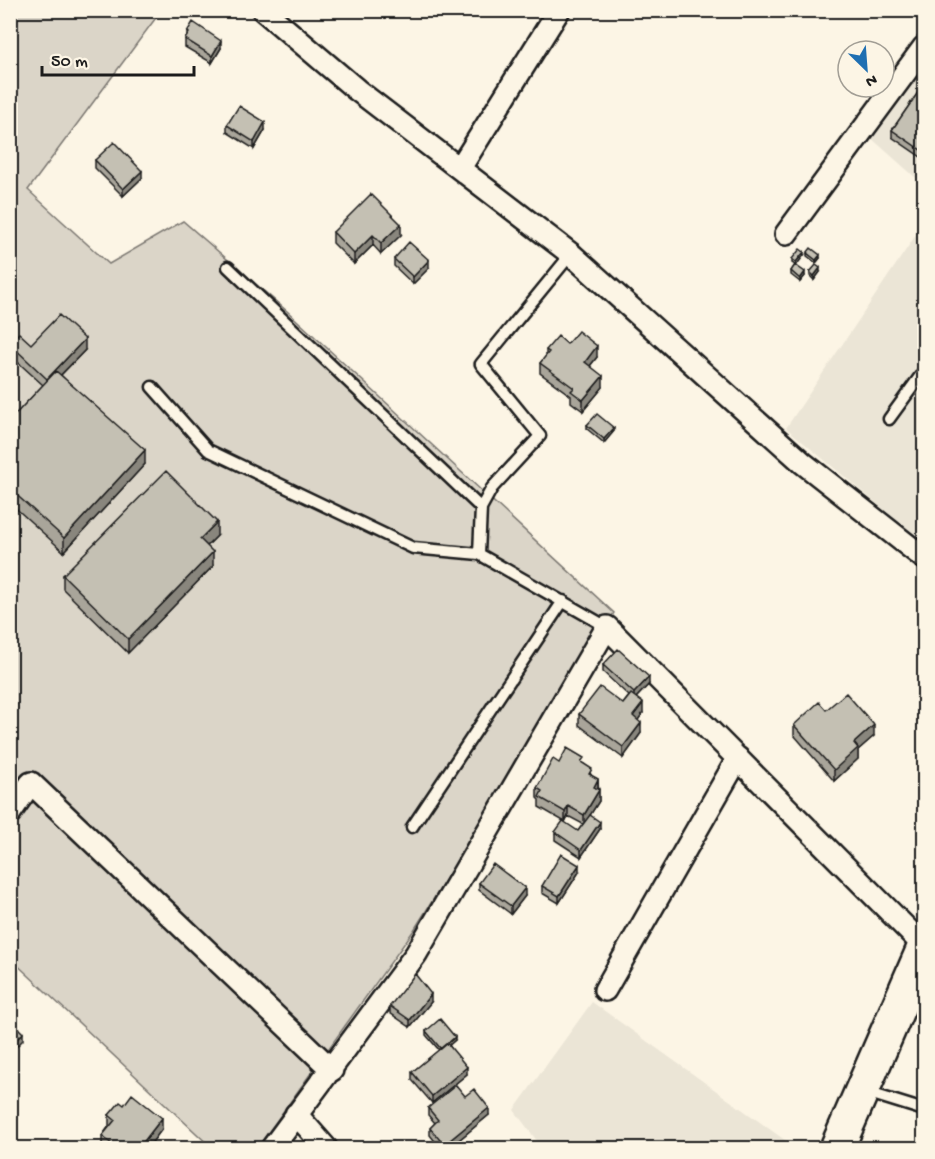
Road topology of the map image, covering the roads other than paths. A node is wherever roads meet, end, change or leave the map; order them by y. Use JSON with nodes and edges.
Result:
{"nodes":[{"id":1,"x":263,"y":10,"type":"edge"},
{"id":2,"x":559,"y":10,"type":"edge"},
{"id":3,"x":924,"y":47,"type":"edge"},
{"id":4,"x":460,"y":168,"type":"junction"},
{"id":5,"x":786,"y":234,"type":"dead end"},
{"id":6,"x":571,"y":254,"type":"junction"},
{"id":7,"x":228,"y":267,"type":"dead end"},
{"id":8,"x":924,"y":371,"type":"edge"},
{"id":9,"x":152,"y":387,"type":"dead end"},
{"id":10,"x":889,"y":419,"type":"dead end"},
{"id":11,"x":481,"y":508,"type":"junction"},
{"id":12,"x":479,"y":554,"type":"junction"},
{"id":13,"x":924,"y":558,"type":"edge"},
{"id":14,"x":563,"y":601,"type":"junction"},
{"id":15,"x":608,"y":627,"type":"junction"},
{"id":16,"x":738,"y":758,"type":"junction"},
{"id":17,"x":10,"y":813,"type":"edge"},
{"id":18,"x":412,"y":827,"type":"dead end"},
{"id":19,"x":924,"y":947,"type":"edge"},
{"id":20,"x":605,"y":990,"type":"dead end"},
{"id":21,"x":332,"y":1070,"type":"junction"},
{"id":22,"x":863,"y":1091,"type":"junction"},
{"id":23,"x":924,"y":1110,"type":"edge"},
{"id":24,"x":296,"y":1114,"type":"junction"},
{"id":25,"x":272,"y":1149,"type":"edge"},
{"id":26,"x":326,"y":1149,"type":"edge"},
{"id":27,"x":837,"y":1149,"type":"edge"}],
"edges":[{"from":1,"to":4,"type":"street"},
{"from":2,"to":4,"type":"street"},
{"from":3,"to":5,"type":"street"},
{"from":4,"to":6,"type":"street"},
{"from":6,"to":11,"type":"lane"},
{"from":6,"to":13,"type":"street"},
{"from":7,"to":11,"type":"lane"},
{"from":8,"to":10,"type":"lane"},
{"from":9,"to":12,"type":"lane"},
{"from":11,"to":12,"type":"lane"},
{"from":12,"to":14,"type":"lane"},
{"from":14,"to":15,"type":"lane"},
{"from":14,"to":18,"type":"lane"},
{"from":15,"to":16,"type":"street"},
{"from":15,"to":21,"type":"street"},
{"from":16,"to":19,"type":"street"},
{"from":16,"to":20,"type":"street"},
{"from":17,"to":21,"type":"street"},
{"from":19,"to":22,"type":"highway"},
{"from":21,"to":24,"type":"street"},
{"from":22,"to":23,"type":"lane"},
{"from":22,"to":27,"type":"highway"},
{"from":24,"to":25,"type":"street"},
{"from":24,"to":26,"type":"street"}]}
